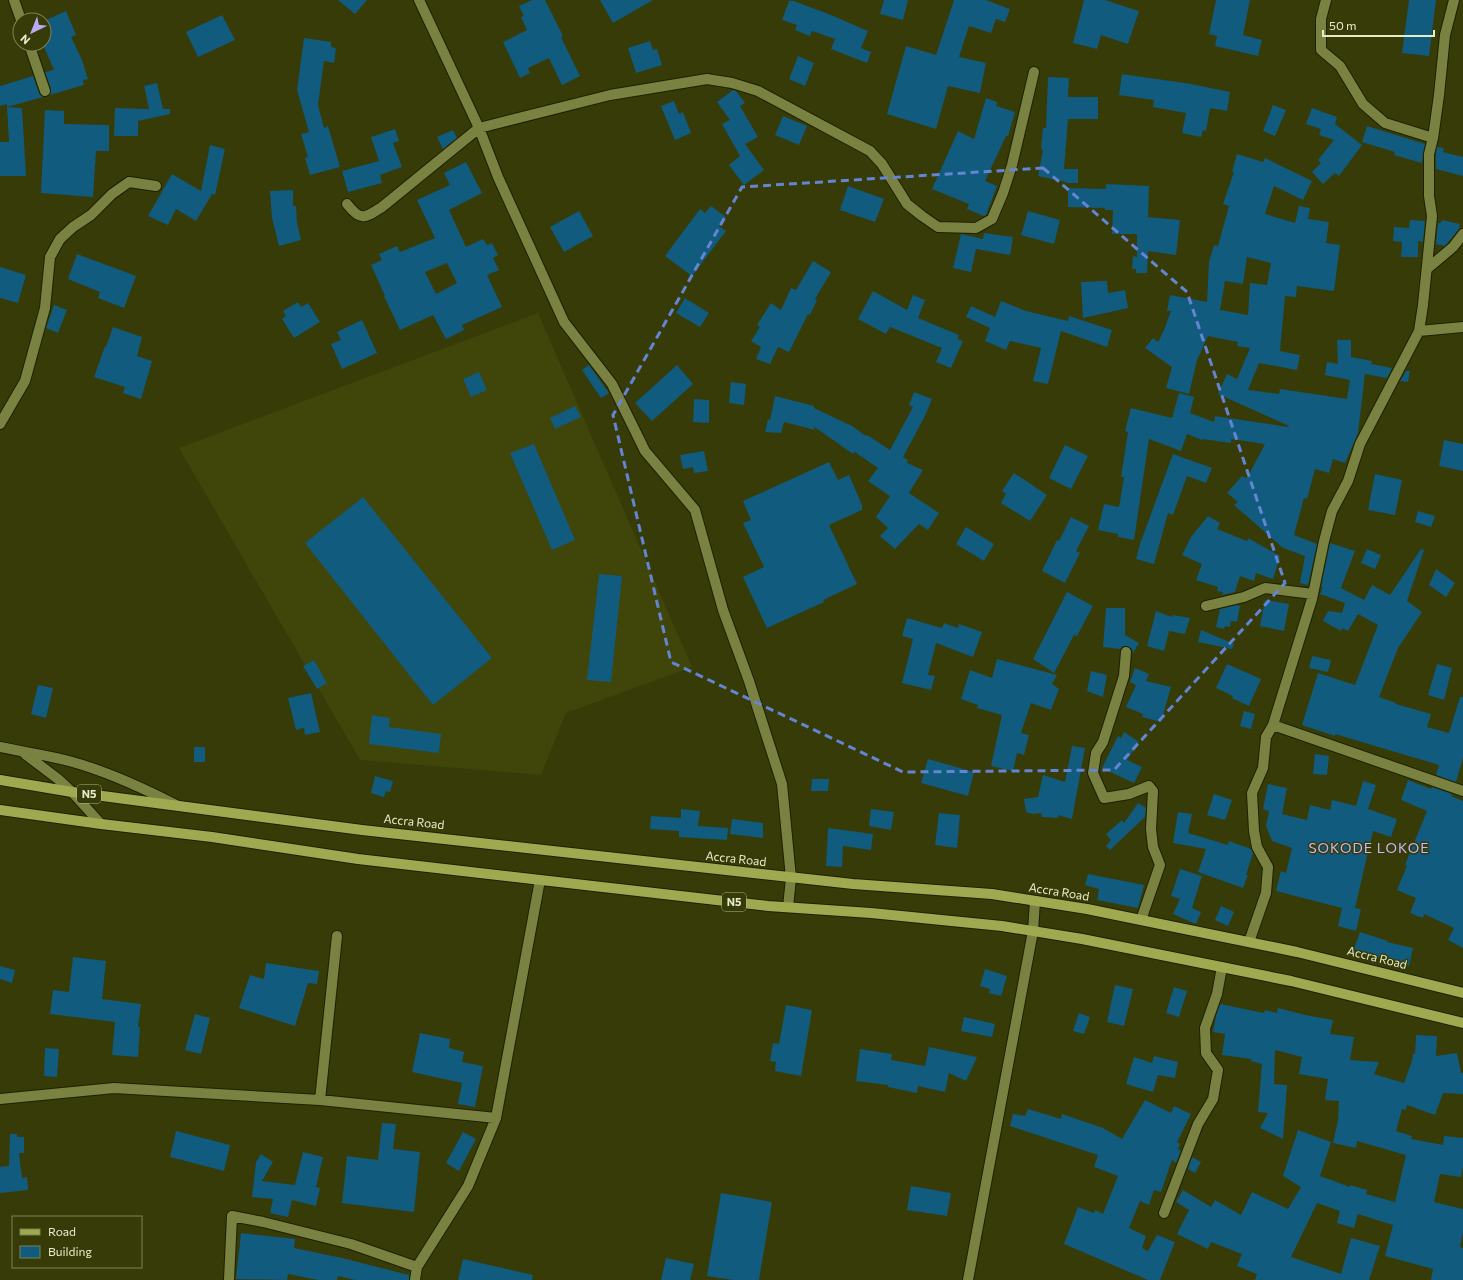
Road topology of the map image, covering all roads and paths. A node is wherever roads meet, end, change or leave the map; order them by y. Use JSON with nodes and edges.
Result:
{"nodes":[{"id":1,"x":14,"y":0,"type":"edge"},
{"id":2,"x":419,"y":0,"type":"edge"},
{"id":3,"x":1326,"y":0,"type":"edge"},
{"id":4,"x":1454,"y":0,"type":"edge"},
{"id":5,"x":18,"y":12,"type":"edge"},
{"id":6,"x":32,"y":52,"type":"edge"},
{"id":7,"x":1034,"y":72,"type":"dead end"},
{"id":8,"x":45,"y":91,"type":"dead end"},
{"id":9,"x":479,"y":128,"type":"junction"},
{"id":10,"x":1433,"y":138,"type":"junction"},
{"id":11,"x":156,"y":186,"type":"dead end"},
{"id":12,"x":347,"y":204,"type":"dead end"},
{"id":13,"x":1463,"y":234,"type":"edge"},
{"id":14,"x":1427,"y":269,"type":"junction"},
{"id":15,"x":1463,"y":327,"type":"edge"},
{"id":16,"x":1419,"y":332,"type":"junction"},
{"id":17,"x":0,"y":424,"type":"edge"},
{"id":18,"x":1313,"y":594,"type":"junction"},
{"id":19,"x":1206,"y":606,"type":"dead end"},
{"id":20,"x":1126,"y":652,"type":"dead end"},
{"id":21,"x":1273,"y":725,"type":"junction"},
{"id":22,"x":0,"y":747,"type":"edge"},
{"id":23,"x":22,"y":752,"type":"junction"},
{"id":24,"x":0,"y":780,"type":"edge"},
{"id":25,"x":1463,"y":791,"type":"edge"},
{"id":26,"x":72,"y":792,"type":"junction"},
{"id":27,"x":178,"y":806,"type":"junction"},
{"id":28,"x":0,"y":810,"type":"edge"},
{"id":29,"x":101,"y":824,"type":"junction"},
{"id":30,"x":791,"y":878,"type":"junction"},
{"id":31,"x":540,"y":880,"type":"junction"},
{"id":32,"x":1035,"y":901,"type":"junction"},
{"id":33,"x":788,"y":908,"type":"junction"},
{"id":34,"x":1141,"y":920,"type":"junction"},
{"id":35,"x":1032,"y":931,"type":"junction"},
{"id":36,"x":337,"y":936,"type":"dead end"},
{"id":37,"x":1249,"y":942,"type":"junction"},
{"id":38,"x":1222,"y":967,"type":"junction"},
{"id":39,"x":1463,"y":993,"type":"edge"},
{"id":40,"x":1463,"y":1023,"type":"edge"},
{"id":41,"x":0,"y":1099,"type":"edge"},
{"id":42,"x":320,"y":1100,"type":"junction"},
{"id":43,"x":496,"y":1118,"type":"junction"},
{"id":44,"x":1164,"y":1214,"type":"dead end"},
{"id":45,"x":417,"y":1267,"type":"junction"},
{"id":46,"x":229,"y":1280,"type":"edge"},
{"id":47,"x":415,"y":1280,"type":"edge"},
{"id":48,"x":968,"y":1280,"type":"edge"}],
"edges":[{"from":1,"to":5,"type":"street"},
{"from":2,"to":9,"type":"street"},
{"from":3,"to":10,"type":"street"},
{"from":4,"to":10,"type":"street"},
{"from":6,"to":8,"type":"street"},
{"from":7,"to":9,"type":"street"},
{"from":9,"to":12,"type":"street"},
{"from":9,"to":30,"type":"street"},
{"from":10,"to":14,"type":"street"},
{"from":11,"to":17,"type":"street"},
{"from":13,"to":14,"type":"street"},
{"from":14,"to":16,"type":"street"},
{"from":15,"to":16,"type":"street"},
{"from":16,"to":18,"type":"street"},
{"from":18,"to":19,"type":"street"},
{"from":18,"to":21,"type":"street"},
{"from":20,"to":34,"type":"street"},
{"from":21,"to":25,"type":"street"},
{"from":21,"to":37,"type":"street"},
{"from":22,"to":23,"type":"street"},
{"from":23,"to":26,"type":"street"},
{"from":23,"to":27,"type":"street"},
{"from":24,"to":26,"type":"main road","name":"Accra Road","number":"N5"},
{"from":26,"to":27,"type":"main road","name":"Accra Road","number":"N5"},
{"from":26,"to":29,"type":"street"},
{"from":27,"to":30,"type":"main road","name":"Accra Road","number":"N5"},
{"from":28,"to":29,"type":"main road","number":"N5"},
{"from":29,"to":31,"type":"main road","number":"N5"},
{"from":30,"to":32,"type":"main road","name":"Accra Road","number":"N5"},
{"from":30,"to":33,"type":"street"},
{"from":31,"to":33,"type":"main road","number":"N5"},
{"from":31,"to":43,"type":"street"},
{"from":32,"to":34,"type":"main road","name":"Accra Road","number":"N5"},
{"from":32,"to":35,"type":"street"},
{"from":33,"to":35,"type":"main road","number":"N5"},
{"from":34,"to":37,"type":"main road","name":"Accra Road","number":"N5"},
{"from":35,"to":38,"type":"main road","number":"N5"},
{"from":35,"to":48,"type":"street"},
{"from":36,"to":42,"type":"street"},
{"from":37,"to":39,"type":"main road","name":"Accra Road","number":"N5"},
{"from":38,"to":40,"type":"main road","number":"N5"},
{"from":38,"to":44,"type":"street"},
{"from":41,"to":42,"type":"street"},
{"from":42,"to":43,"type":"street"},
{"from":43,"to":45,"type":"street"},
{"from":45,"to":46,"type":"street"},
{"from":45,"to":47,"type":"street"}]}
